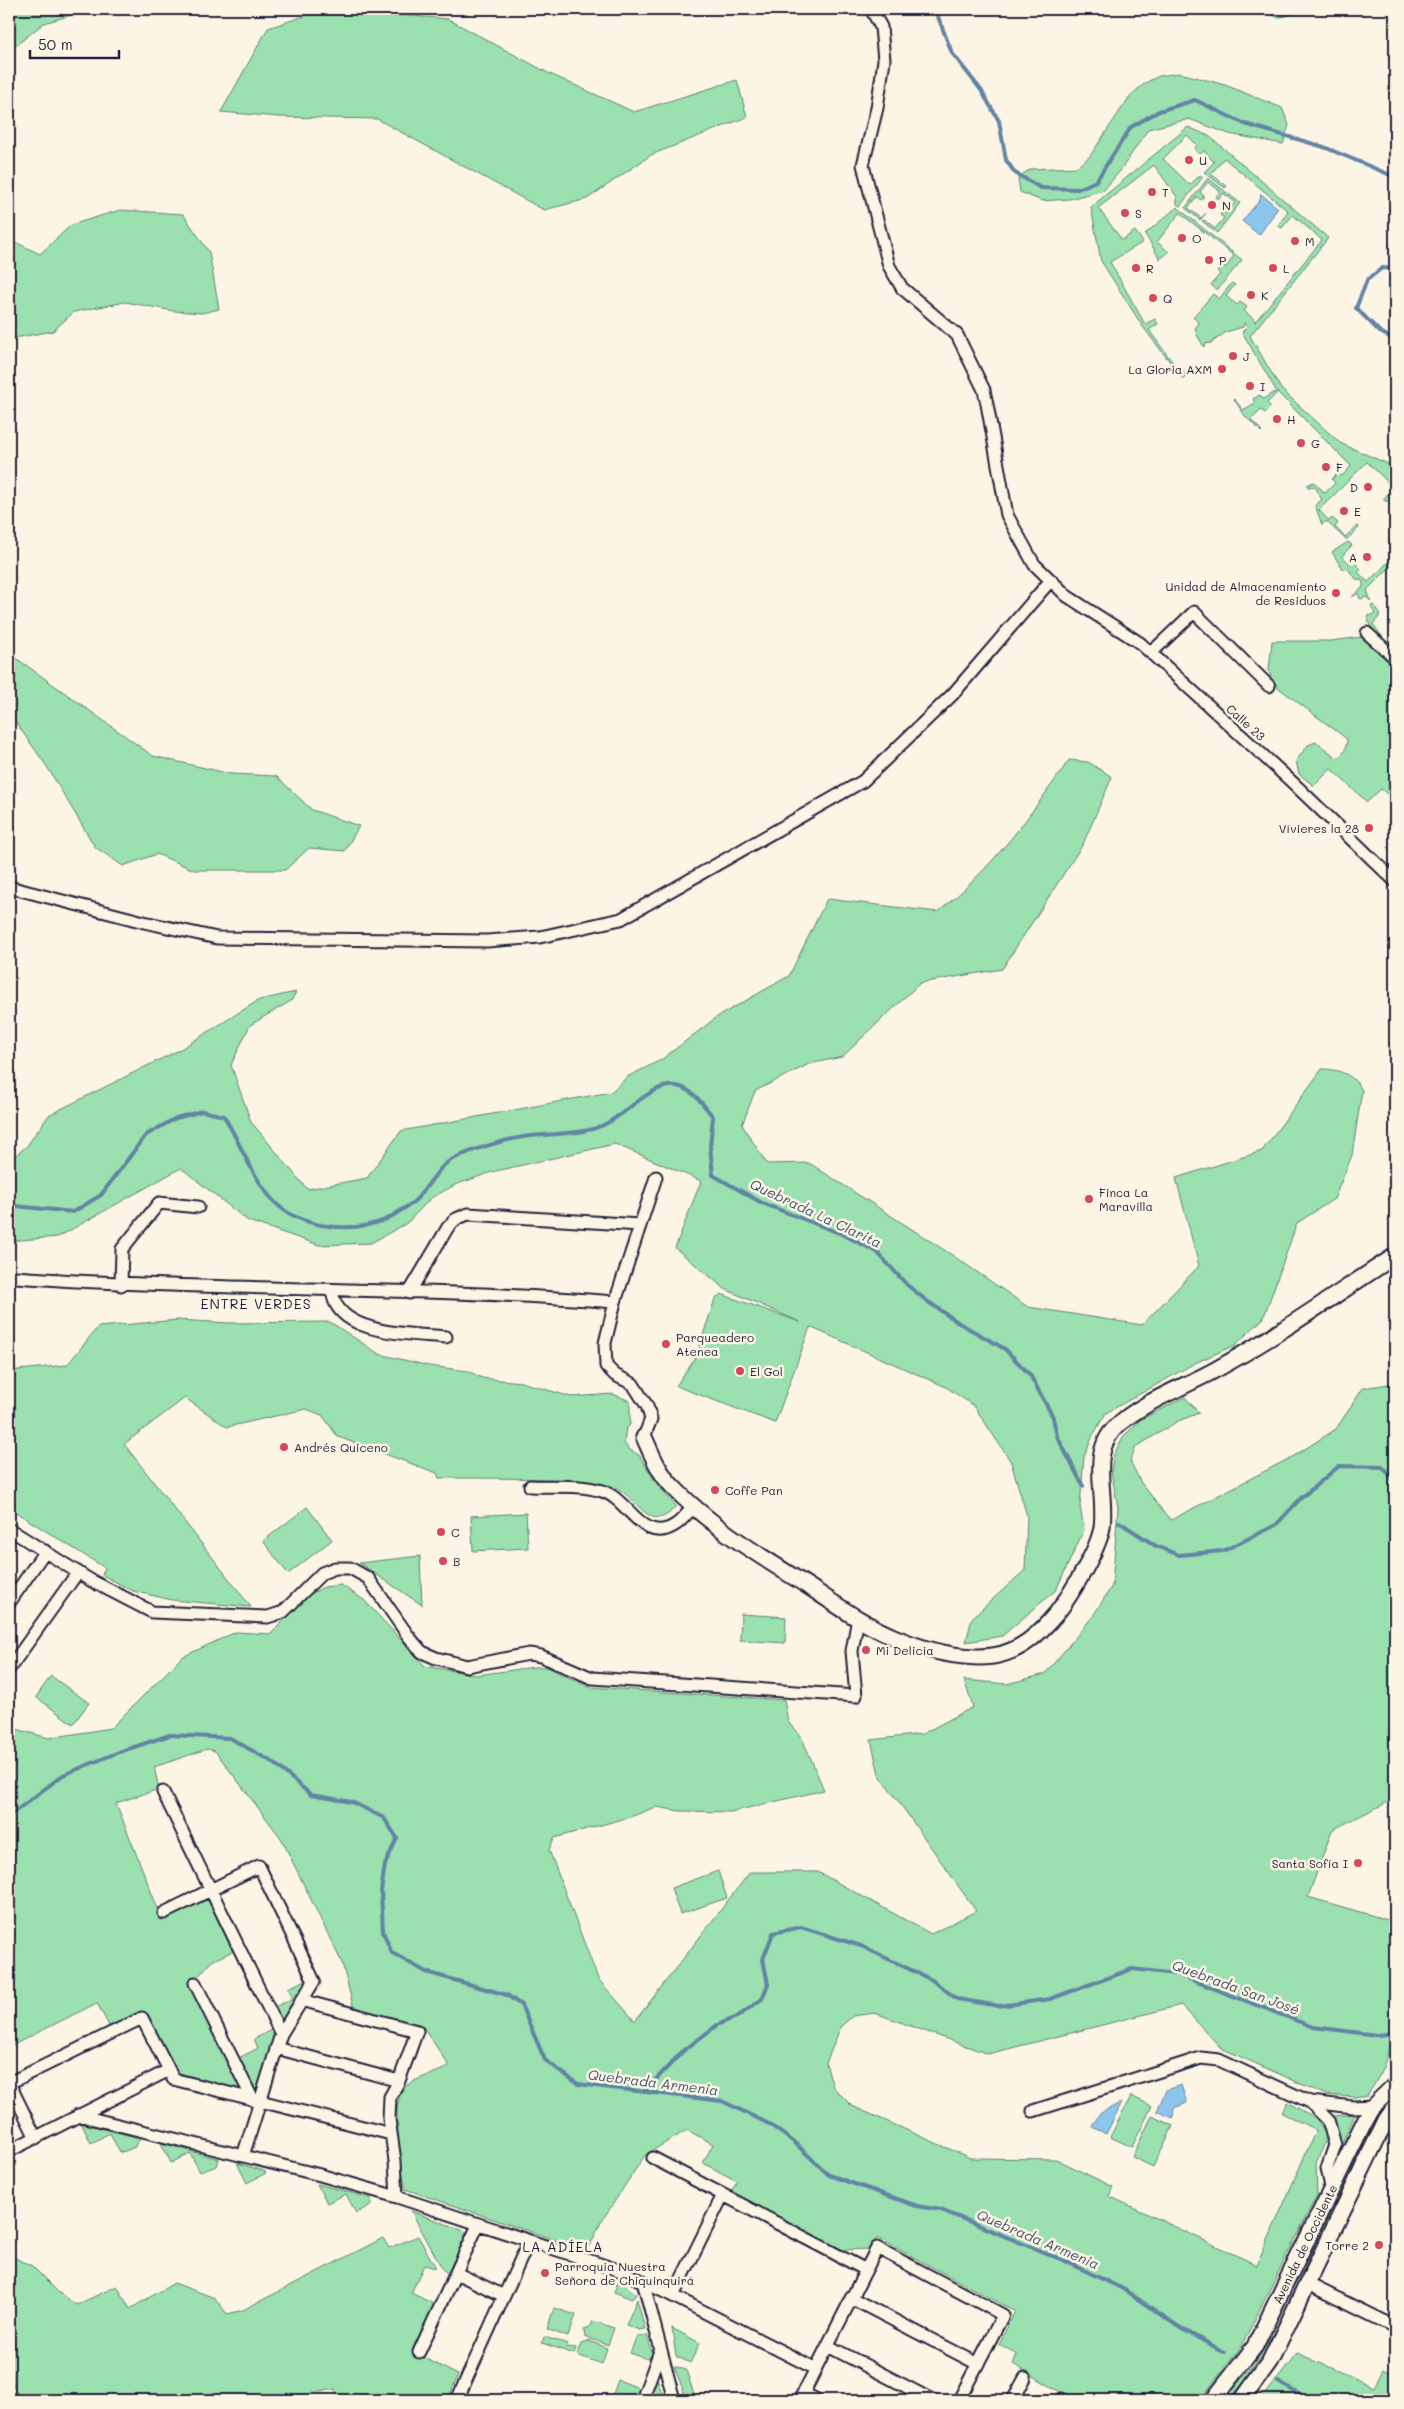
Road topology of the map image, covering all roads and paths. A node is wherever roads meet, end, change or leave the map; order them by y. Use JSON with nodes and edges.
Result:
{"nodes":[{"id":1,"x":871,"y":9,"type":"edge"},
{"id":2,"x":1051,"y":580,"type":"junction"},
{"id":3,"x":1367,"y":633,"type":"dead end"},
{"id":4,"x":1151,"y":653,"type":"junction"},
{"id":5,"x":1395,"y":658,"type":"edge"},
{"id":6,"x":1269,"y":686,"type":"dead end"},
{"id":7,"x":1395,"y":881,"type":"edge"},
{"id":8,"x":9,"y":887,"type":"edge"},
{"id":9,"x":656,"y":1177,"type":"dead end"},
{"id":10,"x":198,"y":1207,"type":"dead end"},
{"id":11,"x":640,"y":1226,"type":"junction"},
{"id":12,"x":1395,"y":1256,"type":"edge"},
{"id":13,"x":16,"y":1276,"type":"dead end"},
{"id":14,"x":121,"y":1285,"type":"junction"},
{"id":15,"x":332,"y":1291,"type":"junction"},
{"id":16,"x":409,"y":1293,"type":"junction"},
{"id":17,"x":615,"y":1302,"type":"junction"},
{"id":18,"x":446,"y":1337,"type":"dead end"},
{"id":19,"x":644,"y":1437,"type":"joint"},
{"id":20,"x":530,"y":1486,"type":"dead end"},
{"id":21,"x":694,"y":1506,"type":"junction"},
{"id":22,"x":9,"y":1529,"type":"edge"},
{"id":23,"x":45,"y":1551,"type":"junction"},
{"id":24,"x":78,"y":1572,"type":"junction"},
{"id":25,"x":9,"y":1603,"type":"edge"},
{"id":26,"x":858,"y":1618,"type":"junction"},
{"id":27,"x":9,"y":1669,"type":"edge"},
{"id":28,"x":163,"y":1792,"type":"dead end"},
{"id":29,"x":210,"y":1890,"type":"junction"},
{"id":30,"x":164,"y":1913,"type":"dead end"},
{"id":31,"x":195,"y":1983,"type":"dead end"},
{"id":32,"x":301,"y":2000,"type":"junction"},
{"id":33,"x":281,"y":2034,"type":"junction"},
{"id":34,"x":276,"y":2048,"type":"junction"},
{"id":35,"x":169,"y":2070,"type":"junction"},
{"id":36,"x":399,"y":2080,"type":"junction"},
{"id":37,"x":9,"y":2083,"type":"edge"},
{"id":38,"x":1395,"y":2085,"type":"edge"},
{"id":39,"x":256,"y":2101,"type":"junction"},
{"id":40,"x":1310,"y":2102,"type":"junction"},
{"id":41,"x":1373,"y":2106,"type":"junction"},
{"id":42,"x":1395,"y":2107,"type":"edge"},
{"id":43,"x":1033,"y":2112,"type":"dead end"},
{"id":44,"x":78,"y":2115,"type":"junction"},
{"id":45,"x":391,"y":2134,"type":"junction"},
{"id":46,"x":36,"y":2138,"type":"junction"},
{"id":47,"x":9,"y":2151,"type":"edge"},
{"id":48,"x":243,"y":2156,"type":"junction"},
{"id":49,"x":653,"y":2158,"type":"dead end"},
{"id":50,"x":1332,"y":2192,"type":"junction"},
{"id":51,"x":723,"y":2195,"type":"junction"},
{"id":52,"x":397,"y":2196,"type":"junction"},
{"id":53,"x":478,"y":2225,"type":"junction"},
{"id":54,"x":529,"y":2241,"type":"junction"},
{"id":55,"x":866,"y":2270,"type":"junction"},
{"id":56,"x":456,"y":2273,"type":"junction"},
{"id":57,"x":642,"y":2281,"type":"junction"},
{"id":58,"x":1308,"y":2284,"type":"junction"},
{"id":59,"x":504,"y":2296,"type":"junction"},
{"id":60,"x":673,"y":2296,"type":"junction"},
{"id":61,"x":852,"y":2298,"type":"junction"},
{"id":62,"x":1395,"y":2327,"type":"edge"},
{"id":63,"x":828,"y":2346,"type":"junction"},
{"id":64,"x":660,"y":2351,"type":"junction"},
{"id":65,"x":419,"y":2352,"type":"dead end"},
{"id":66,"x":978,"y":2364,"type":"junction"},
{"id":67,"x":816,"y":2369,"type":"junction"},
{"id":68,"x":1025,"y":2378,"type":"dead end"},
{"id":69,"x":801,"y":2397,"type":"edge"},
{"id":70,"x":9,"y":2399,"type":"edge"},
{"id":71,"x":14,"y":2400,"type":"edge"},
{"id":72,"x":457,"y":2400,"type":"edge"},
{"id":73,"x":642,"y":2400,"type":"edge"},
{"id":74,"x":674,"y":2400,"type":"edge"},
{"id":75,"x":817,"y":2400,"type":"edge"},
{"id":76,"x":932,"y":2400,"type":"edge"},
{"id":77,"x":959,"y":2400,"type":"edge"},
{"id":78,"x":1013,"y":2400,"type":"edge"},
{"id":79,"x":1212,"y":2400,"type":"edge"},
{"id":80,"x":1242,"y":2400,"type":"edge"}],
"edges":[{"from":1,"to":2,"type":"street","name":"Calle 23"},
{"from":2,"to":4,"type":"street","name":"Calle 23"},
{"from":2,"to":8,"type":"street"},
{"from":3,"to":5,"type":"street"},
{"from":4,"to":6,"type":"street"},
{"from":4,"to":7,"type":"street","name":"Calle 23"},
{"from":9,"to":11,"type":"street"},
{"from":10,"to":14,"type":"street"},
{"from":11,"to":16,"type":"street"},
{"from":11,"to":17,"type":"street"},
{"from":12,"to":26,"type":"street"},
{"from":13,"to":14,"type":"street"},
{"from":14,"to":15,"type":"street"},
{"from":15,"to":16,"type":"street"},
{"from":15,"to":18,"type":"street"},
{"from":16,"to":17,"type":"street"},
{"from":17,"to":19,"type":"street"},
{"from":19,"to":21,"type":"street"},
{"from":20,"to":21,"type":"street"},
{"from":21,"to":26,"type":"street"},
{"from":22,"to":23,"type":"street"},
{"from":23,"to":24,"type":"street"},
{"from":23,"to":25,"type":"street"},
{"from":24,"to":26,"type":"street"},
{"from":24,"to":27,"type":"street"},
{"from":28,"to":29,"type":"street"},
{"from":29,"to":30,"type":"street"},
{"from":29,"to":32,"type":"street"},
{"from":29,"to":33,"type":"street"},
{"from":31,"to":39,"type":"street"},
{"from":32,"to":33,"type":"street"},
{"from":32,"to":36,"type":"street"},
{"from":33,"to":34,"type":"street"},
{"from":34,"to":36,"type":"street"},
{"from":34,"to":39,"type":"street"},
{"from":35,"to":37,"type":"street"},
{"from":35,"to":39,"type":"street"},
{"from":35,"to":44,"type":"street"},
{"from":36,"to":45,"type":"street"},
{"from":37,"to":46,"type":"street"},
{"from":38,"to":41,"type":"street","name":"Avenida de Occidente"},
{"from":39,"to":45,"type":"street"},
{"from":39,"to":48,"type":"street"},
{"from":40,"to":41,"type":"street"},
{"from":40,"to":43,"type":"street"},
{"from":40,"to":50,"type":"street"},
{"from":41,"to":50,"type":"street","name":"Avenida de Occidente"},
{"from":42,"to":58,"type":"street","name":"Avenida de Occidente"},
{"from":44,"to":46,"type":"street"},
{"from":44,"to":48,"type":"street"},
{"from":45,"to":52,"type":"street"},
{"from":46,"to":47,"type":"street"},
{"from":48,"to":52,"type":"street"},
{"from":49,"to":51,"type":"street"},
{"from":50,"to":79,"type":"street","name":"Avenida de Occidente"},
{"from":51,"to":55,"type":"street"},
{"from":51,"to":60,"type":"street"},
{"from":52,"to":53,"type":"street"},
{"from":53,"to":54,"type":"street"},
{"from":53,"to":56,"type":"street"},
{"from":54,"to":57,"type":"street"},
{"from":54,"to":59,"type":"street"},
{"from":55,"to":61,"type":"street"},
{"from":55,"to":66,"type":"street"},
{"from":56,"to":59,"type":"street"},
{"from":56,"to":65,"type":"street"},
{"from":57,"to":60,"type":"street"},
{"from":57,"to":64,"type":"street"},
{"from":58,"to":62,"type":"street"},
{"from":58,"to":80,"type":"street","name":"Avenida de Occidente"},
{"from":59,"to":72,"type":"street"},
{"from":60,"to":67,"type":"street"},
{"from":61,"to":63,"type":"street"},
{"from":61,"to":66,"type":"street"},
{"from":63,"to":67,"type":"street"},
{"from":63,"to":76,"type":"street"},
{"from":64,"to":73,"type":"street"},
{"from":64,"to":74,"type":"street"},
{"from":66,"to":77,"type":"street"},
{"from":67,"to":69,"type":"street"},
{"from":68,"to":78,"type":"street"},
{"from":69,"to":75,"type":"street"},
{"from":70,"to":71,"type":"street"}]}
